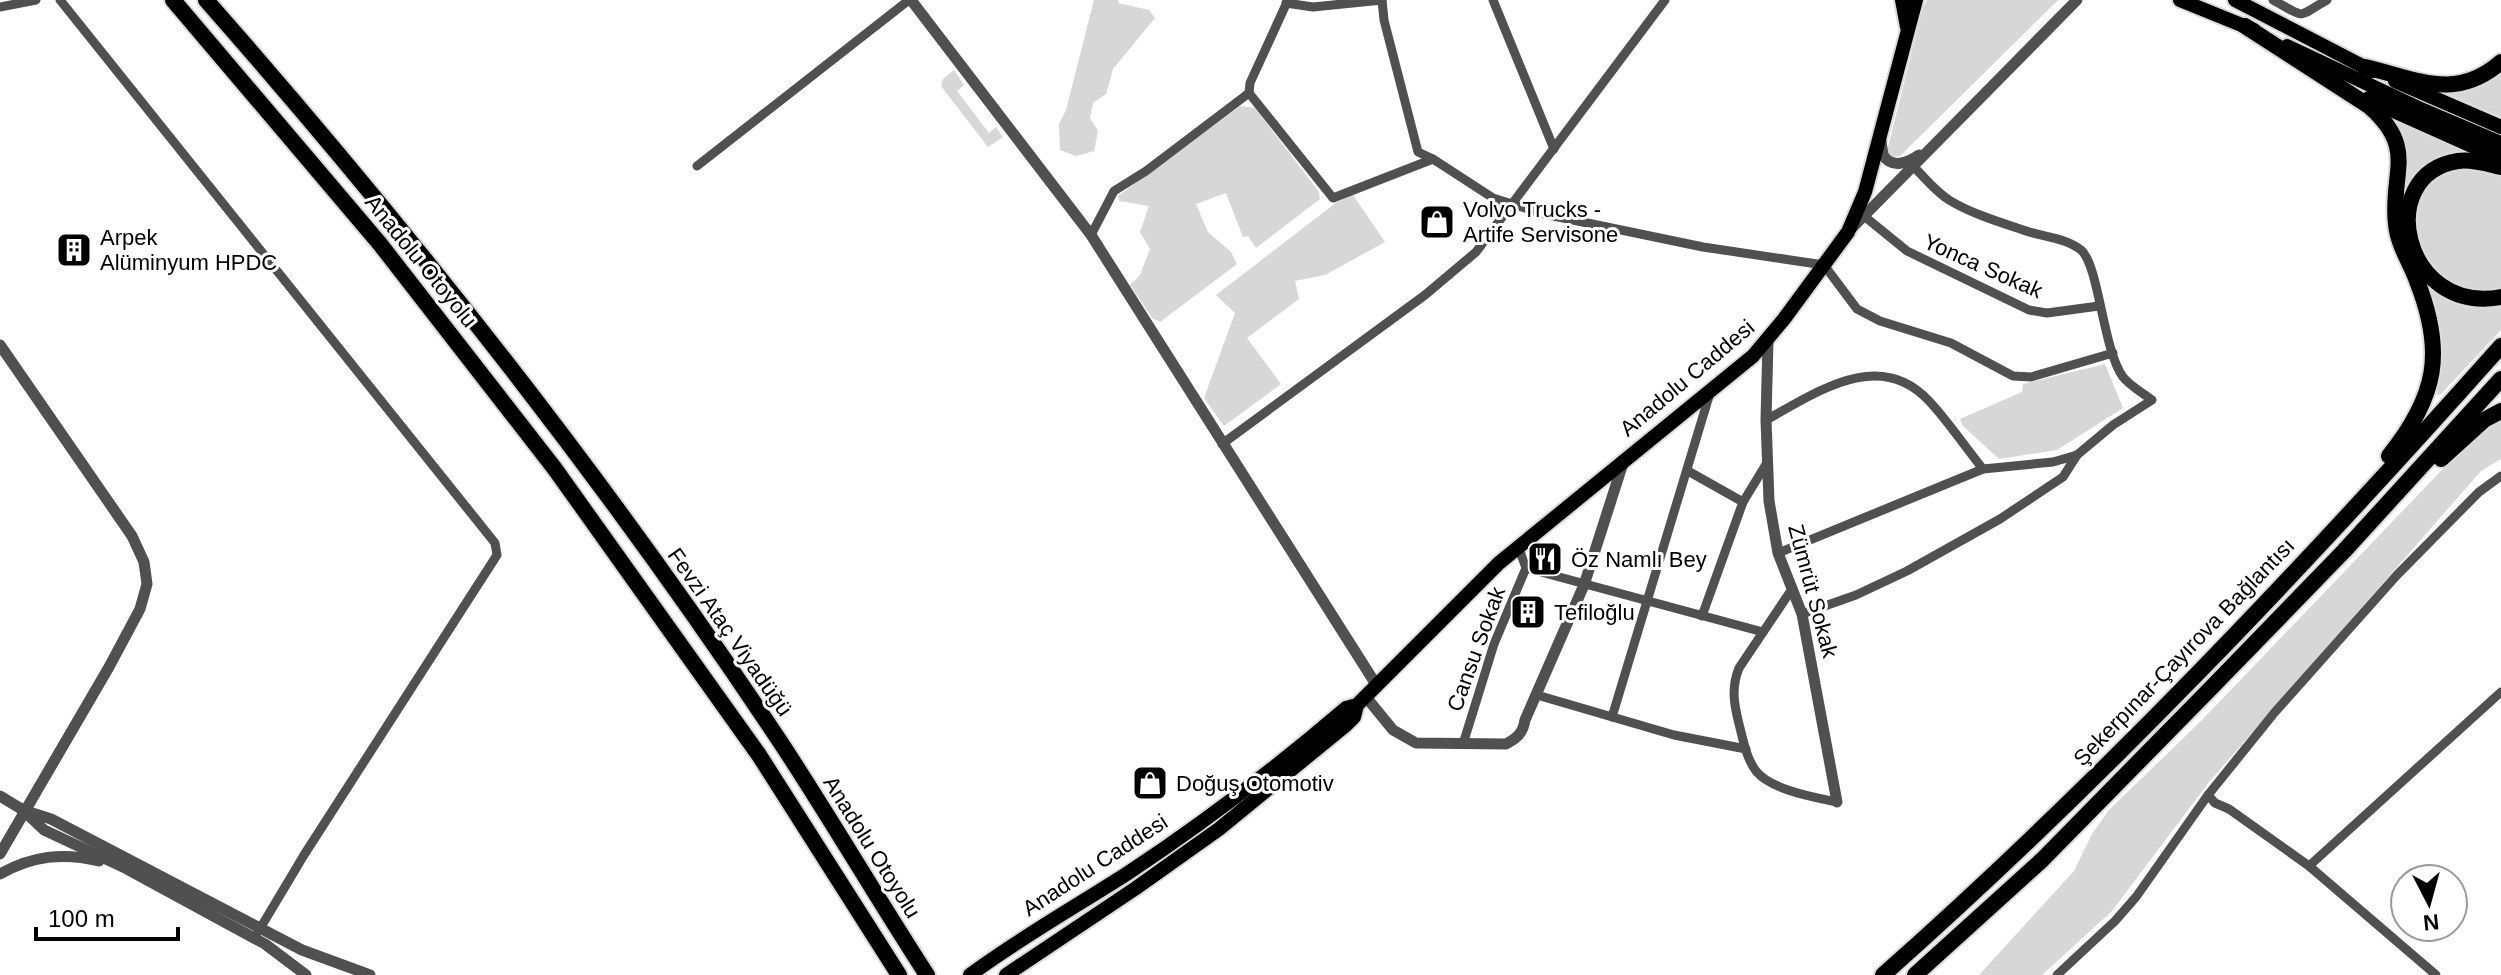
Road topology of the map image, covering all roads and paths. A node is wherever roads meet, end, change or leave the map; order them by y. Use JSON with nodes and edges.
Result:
{"nodes":[{"id":1,"x":36,"y":0,"type":"edge"},
{"id":2,"x":60,"y":0,"type":"edge"},
{"id":3,"x":173,"y":0,"type":"edge"},
{"id":4,"x":206,"y":0,"type":"edge"},
{"id":5,"x":910,"y":0,"type":"edge"},
{"id":6,"x":1382,"y":0,"type":"edge"},
{"id":7,"x":1493,"y":0,"type":"edge"},
{"id":8,"x":1665,"y":0,"type":"edge"},
{"id":9,"x":1902,"y":0,"type":"edge"},
{"id":10,"x":1916,"y":0,"type":"edge"},
{"id":11,"x":2080,"y":0,"type":"edge"},
{"id":12,"x":2180,"y":0,"type":"edge"},
{"id":13,"x":2235,"y":0,"type":"edge"},
{"id":14,"x":2273,"y":0,"type":"edge"},
{"id":15,"x":2327,"y":0,"type":"edge"},
{"id":16,"x":1287,"y":2,"type":"edge"},
{"id":17,"x":0,"y":7,"type":"edge"},
{"id":18,"x":2245,"y":26,"type":"junction"},
{"id":19,"x":1908,"y":33,"type":"junction"},
{"id":20,"x":2501,"y":62,"type":"edge"},
{"id":21,"x":2365,"y":67,"type":"junction"},
{"id":22,"x":2339,"y":86,"type":"junction"},
{"id":23,"x":1249,"y":93,"type":"junction"},
{"id":24,"x":2501,"y":127,"type":"edge"},
{"id":25,"x":1881,"y":133,"type":"junction"},
{"id":26,"x":2501,"y":143,"type":"edge"},
{"id":27,"x":1933,"y":146,"type":"junction"},
{"id":28,"x":1554,"y":149,"type":"junction"},
{"id":29,"x":2501,"y":158,"type":"edge"},
{"id":30,"x":1433,"y":159,"type":"junction"},
{"id":31,"x":697,"y":166,"type":"dead end"},
{"id":32,"x":1913,"y":166,"type":"junction"},
{"id":33,"x":2501,"y":167,"type":"edge"},
{"id":34,"x":1513,"y":204,"type":"junction"},
{"id":35,"x":1864,"y":216,"type":"junction"},
{"id":36,"x":1848,"y":232,"type":"junction"},
{"id":37,"x":1091,"y":235,"type":"junction"},
{"id":38,"x":1824,"y":265,"type":"junction"},
{"id":39,"x":2501,"y":297,"type":"edge"},
{"id":40,"x":2099,"y":306,"type":"junction"},
{"id":41,"x":1768,"y":340,"type":"junction"},
{"id":42,"x":0,"y":345,"type":"edge"},
{"id":43,"x":2501,"y":346,"type":"edge"},
{"id":44,"x":2113,"y":353,"type":"junction"},
{"id":45,"x":2501,"y":379,"type":"edge"},
{"id":46,"x":1711,"y":390,"type":"junction"},
{"id":47,"x":2501,"y":411,"type":"edge"},
{"id":48,"x":1766,"y":420,"type":"junction"},
{"id":49,"x":1222,"y":444,"type":"junction"},
{"id":50,"x":2077,"y":455,"type":"junction"},
{"id":51,"x":1624,"y":460,"type":"junction"},
{"id":52,"x":1768,"y":461,"type":"junction"},
{"id":53,"x":1983,"y":469,"type":"junction"},
{"id":54,"x":1688,"y":471,"type":"junction"},
{"id":55,"x":2501,"y":476,"type":"edge"},
{"id":56,"x":1743,"y":502,"type":"junction"},
{"id":57,"x":2368,"y":524,"type":"junction"},
{"id":58,"x":643,"y":545,"type":"joint"},
{"id":59,"x":1518,"y":546,"type":"junction"},
{"id":60,"x":1778,"y":553,"type":"junction"},
{"id":61,"x":2312,"y":553,"type":"junction"},
{"id":62,"x":1526,"y":568,"type":"junction"},
{"id":63,"x":1584,"y":585,"type":"junction"},
{"id":64,"x":1792,"y":589,"type":"junction"},
{"id":65,"x":1646,"y":601,"type":"junction"},
{"id":66,"x":1802,"y":614,"type":"junction"},
{"id":67,"x":1702,"y":616,"type":"junction"},
{"id":68,"x":1763,"y":632,"type":"junction"},
{"id":69,"x":2501,"y":692,"type":"edge"},
{"id":70,"x":1537,"y":695,"type":"junction"},
{"id":71,"x":1367,"y":696,"type":"junction"},
{"id":72,"x":1612,"y":717,"type":"junction"},
{"id":73,"x":781,"y":743,"type":"joint"},
{"id":74,"x":1463,"y":744,"type":"junction"},
{"id":75,"x":1746,"y":749,"type":"junction"},
{"id":76,"x":2208,"y":795,"type":"junction"},
{"id":77,"x":0,"y":796,"type":"edge"},
{"id":78,"x":1837,"y":802,"type":"joint"},
{"id":79,"x":23,"y":810,"type":"junction"},
{"id":80,"x":0,"y":854,"type":"edge"},
{"id":81,"x":2309,"y":866,"type":"junction"},
{"id":82,"x":123,"y":867,"type":"junction"},
{"id":83,"x":0,"y":874,"type":"edge"},
{"id":84,"x":861,"y":914,"type":"junction"},
{"id":85,"x":261,"y":927,"type":"junction"},
{"id":86,"x":254,"y":938,"type":"junction"},
{"id":87,"x":306,"y":975,"type":"edge"},
{"id":88,"x":370,"y":975,"type":"edge"},
{"id":89,"x":890,"y":975,"type":"edge"},
{"id":90,"x":899,"y":975,"type":"edge"},
{"id":91,"x":927,"y":975,"type":"edge"},
{"id":92,"x":970,"y":975,"type":"edge"},
{"id":93,"x":1006,"y":975,"type":"edge"},
{"id":94,"x":1883,"y":975,"type":"edge"},
{"id":95,"x":1915,"y":975,"type":"edge"},
{"id":96,"x":2057,"y":975,"type":"edge"},
{"id":97,"x":2436,"y":975,"type":"edge"}],
"edges":[{"from":1,"to":17,"type":"street"},
{"from":2,"to":85,"type":"street"},
{"from":3,"to":84,"type":"highway","name":"Anadolu Otoyolu"},
{"from":4,"to":58,"type":"highway","name":"Anadolu Otoyolu"},
{"from":5,"to":31,"type":"street"},
{"from":5,"to":37,"type":"street"},
{"from":6,"to":16,"type":"street"},
{"from":6,"to":30,"type":"street"},
{"from":7,"to":28,"type":"street"},
{"from":8,"to":28,"type":"street"},
{"from":9,"to":19,"type":"main road"},
{"from":10,"to":19,"type":"main road","name":"Anadolu Caddesi"},
{"from":11,"to":27,"type":"street"},
{"from":12,"to":18,"type":"main road"},
{"from":13,"to":21,"type":"main road"},
{"from":14,"to":15,"type":"street"},
{"from":16,"to":23,"type":"street"},
{"from":18,"to":22,"type":"highway"},
{"from":18,"to":26,"type":"main road"},
{"from":19,"to":25,"type":"main road","name":"Anadolu Caddesi"},
{"from":20,"to":21,"type":"highway"},
{"from":21,"to":24,"type":"main road"},
{"from":22,"to":29,"type":"highway"},
{"from":22,"to":61,"type":"highway"},
{"from":23,"to":30,"type":"street"},
{"from":23,"to":37,"type":"street"},
{"from":25,"to":27,"type":"street"},
{"from":25,"to":36,"type":"main road","name":"Anadolu Caddesi"},
{"from":27,"to":32,"type":"street"},
{"from":28,"to":34,"type":"street"},
{"from":30,"to":34,"type":"street"},
{"from":32,"to":35,"type":"street"},
{"from":32,"to":40,"type":"street"},
{"from":33,"to":39,"type":"highway"},
{"from":34,"to":38,"type":"street"},
{"from":34,"to":49,"type":"street"},
{"from":35,"to":36,"type":"street"},
{"from":35,"to":40,"type":"street","name":"Yonca Sokak"},
{"from":36,"to":38,"type":"main road","name":"Anadolu Caddesi"},
{"from":37,"to":49,"type":"street"},
{"from":38,"to":41,"type":"main road","name":"Anadolu Caddesi"},
{"from":38,"to":44,"type":"street"},
{"from":40,"to":44,"type":"street"},
{"from":41,"to":46,"type":"main road","name":"Anadolu Caddesi"},
{"from":41,"to":48,"type":"street","name":"Zümrüt Sokak"},
{"from":42,"to":79,"type":"street"},
{"from":43,"to":61,"type":"highway","name":"Şekerpınar-Çayırova Bağlantısı"},
{"from":44,"to":50,"type":"street"},
{"from":45,"to":57,"type":"highway","name":"Şekerpınar-Çayırova Bağlantısı"},
{"from":46,"to":51,"type":"main road","name":"Anadolu Caddesi"},
{"from":46,"to":54,"type":"street"},
{"from":47,"to":57,"type":"highway"},
{"from":48,"to":52,"type":"street","name":"Zümrüt Sokak"},
{"from":48,"to":53,"type":"street"},
{"from":49,"to":71,"type":"street"},
{"from":50,"to":53,"type":"street"},
{"from":50,"to":66,"type":"street"},
{"from":51,"to":59,"type":"main road","name":"Anadolu Caddesi"},
{"from":51,"to":63,"type":"street"},
{"from":52,"to":56,"type":"street"},
{"from":52,"to":60,"type":"street","name":"Zümrüt Sokak"},
{"from":53,"to":60,"type":"street"},
{"from":54,"to":56,"type":"street"},
{"from":54,"to":65,"type":"street"},
{"from":55,"to":76,"type":"street"},
{"from":56,"to":67,"type":"street"},
{"from":57,"to":95,"type":"highway","name":"Şekerpınar-Çayırova Bağlantısı"},
{"from":58,"to":73,"type":"highway","name":"Fevzi Ataç Viyadüğü"},
{"from":59,"to":62,"type":"street"},
{"from":59,"to":71,"type":"main road","name":"Anadolu Caddesi"},
{"from":60,"to":64,"type":"street","name":"Zümrüt Sokak"},
{"from":61,"to":94,"type":"highway","name":"Şekerpınar-Çayırova Bağlantısı"},
{"from":62,"to":63,"type":"street"},
{"from":62,"to":74,"type":"street","name":"Cansu Sokak"},
{"from":63,"to":65,"type":"street"},
{"from":63,"to":70,"type":"street"},
{"from":64,"to":66,"type":"street","name":"Zümrüt Sokak"},
{"from":64,"to":68,"type":"street"},
{"from":65,"to":67,"type":"street"},
{"from":65,"to":72,"type":"street"},
{"from":66,"to":78,"type":"street","name":"Zümrüt Sokak"},
{"from":67,"to":68,"type":"street"},
{"from":68,"to":75,"type":"street"},
{"from":69,"to":81,"type":"street"},
{"from":70,"to":72,"type":"street"},
{"from":70,"to":74,"type":"street"},
{"from":71,"to":74,"type":"street"},
{"from":71,"to":92,"type":"main road","name":"Anadolu Caddesi"},
{"from":71,"to":93,"type":"main road","name":"Anadolu Caddesi"},
{"from":72,"to":75,"type":"street"},
{"from":73,"to":91,"type":"highway","name":"Anadolu Otoyolu"},
{"from":75,"to":78,"type":"street"},
{"from":76,"to":81,"type":"street"},
{"from":76,"to":96,"type":"street"},
{"from":77,"to":79,"type":"street"},
{"from":79,"to":80,"type":"street"},
{"from":79,"to":82,"type":"street"},
{"from":79,"to":85,"type":"street"},
{"from":81,"to":97,"type":"street"},
{"from":82,"to":83,"type":"street"},
{"from":82,"to":86,"type":"street"},
{"from":84,"to":89,"type":"highway"},
{"from":84,"to":90,"type":"highway","name":"Anadolu Otoyolu"},
{"from":85,"to":86,"type":"street"},
{"from":85,"to":88,"type":"street"},
{"from":86,"to":87,"type":"street"}]}
